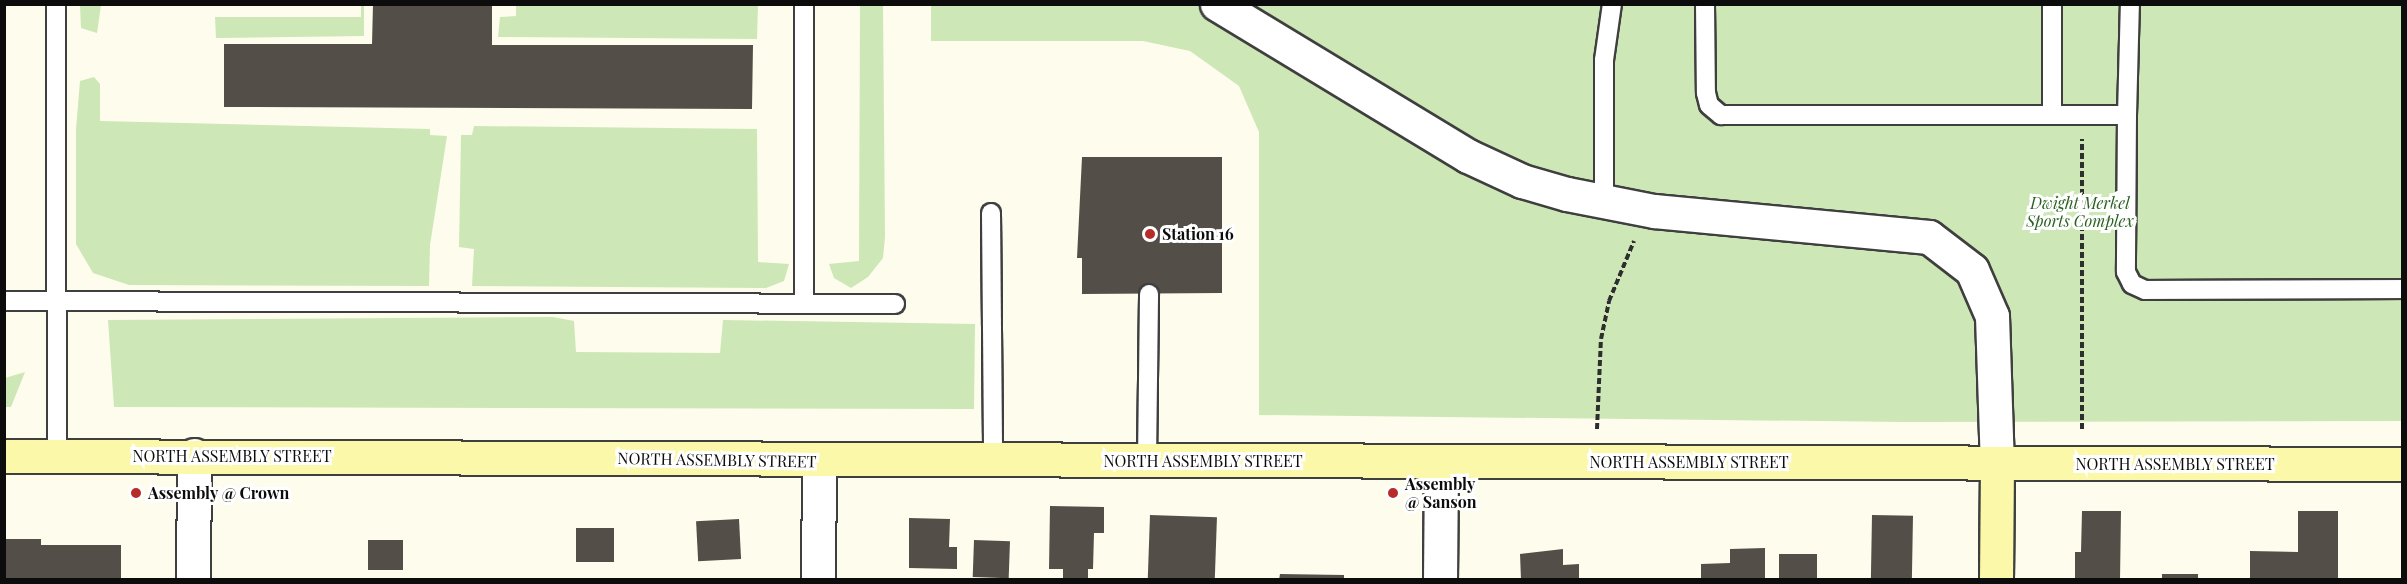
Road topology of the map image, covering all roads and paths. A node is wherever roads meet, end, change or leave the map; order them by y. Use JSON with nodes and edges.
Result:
{"nodes":[{"id":1,"x":56,"y":4,"type":"edge"},
{"id":2,"x":804,"y":4,"type":"edge"},
{"id":3,"x":1217,"y":4,"type":"edge"},
{"id":4,"x":1612,"y":4,"type":"edge"},
{"id":5,"x":1705,"y":4,"type":"edge"},
{"id":6,"x":2052,"y":4,"type":"edge"},
{"id":7,"x":2130,"y":4,"type":"edge"},
{"id":8,"x":2052,"y":115,"type":"junction"},
{"id":9,"x":2082,"y":115,"type":"junction"},
{"id":10,"x":2127,"y":115,"type":"junction"},
{"id":11,"x":1604,"y":202,"type":"junction"},
{"id":12,"x":1638,"y":207,"type":"junction"},
{"id":13,"x":991,"y":213,"type":"dead end"},
{"id":14,"x":2403,"y":289,"type":"edge"},
{"id":15,"x":1149,"y":294,"type":"dead end"},
{"id":16,"x":4,"y":301,"type":"edge"},
{"id":17,"x":56,"y":301,"type":"junction"},
{"id":18,"x":804,"y":304,"type":"junction"},
{"id":19,"x":895,"y":304,"type":"dead end"},
{"id":20,"x":194,"y":455,"type":"junction"},
{"id":21,"x":4,"y":456,"type":"edge"},
{"id":22,"x":57,"y":456,"type":"junction"},
{"id":23,"x":819,"y":461,"type":"junction"},
{"id":24,"x":993,"y":461,"type":"junction"},
{"id":25,"x":1147,"y":461,"type":"junction"},
{"id":26,"x":1595,"y":461,"type":"junction"},
{"id":27,"x":1441,"y":462,"type":"junction"},
{"id":28,"x":1997,"y":464,"type":"junction"},
{"id":29,"x":2082,"y":464,"type":"junction"},
{"id":30,"x":2403,"y":464,"type":"edge"},
{"id":31,"x":193,"y":579,"type":"edge"},
{"id":32,"x":818,"y":579,"type":"edge"},
{"id":33,"x":1440,"y":579,"type":"edge"},
{"id":34,"x":1996,"y":579,"type":"edge"}],
"edges":[{"from":1,"to":17,"type":"lane"},
{"from":2,"to":18,"type":"lane"},
{"from":3,"to":11,"type":"street"},
{"from":4,"to":11,"type":"lane"},
{"from":5,"to":8,"type":"lane"},
{"from":6,"to":8,"type":"lane"},
{"from":7,"to":10,"type":"lane"},
{"from":8,"to":9,"type":"lane"},
{"from":9,"to":10,"type":"lane"},
{"from":9,"to":29,"type":"path"},
{"from":10,"to":14,"type":"lane"},
{"from":11,"to":12,"type":"street"},
{"from":12,"to":26,"type":"path"},
{"from":12,"to":28,"type":"street"},
{"from":13,"to":24,"type":"lane"},
{"from":15,"to":25,"type":"lane"},
{"from":16,"to":17,"type":"lane"},
{"from":17,"to":18,"type":"lane"},
{"from":17,"to":22,"type":"lane"},
{"from":18,"to":19,"type":"lane"},
{"from":20,"to":22,"type":"main road","name":"NORTH ASSEMBLY STREET"},
{"from":20,"to":23,"type":"main road","name":"NORTH ASSEMBLY STREET"},
{"from":20,"to":31,"type":"street"},
{"from":21,"to":22,"type":"main road","name":"NORTH ASSEMBLY STREET"},
{"from":23,"to":24,"type":"main road","name":"NORTH ASSEMBLY STREET"},
{"from":23,"to":32,"type":"street"},
{"from":24,"to":25,"type":"main road","name":"NORTH ASSEMBLY STREET"},
{"from":25,"to":27,"type":"main road","name":"NORTH ASSEMBLY STREET"},
{"from":26,"to":27,"type":"main road","name":"NORTH ASSEMBLY STREET"},
{"from":26,"to":28,"type":"main road","name":"NORTH ASSEMBLY STREET"},
{"from":27,"to":33,"type":"street"},
{"from":28,"to":29,"type":"main road","name":"NORTH ASSEMBLY STREET"},
{"from":28,"to":34,"type":"main road"},
{"from":29,"to":30,"type":"main road","name":"NORTH ASSEMBLY STREET"}]}
